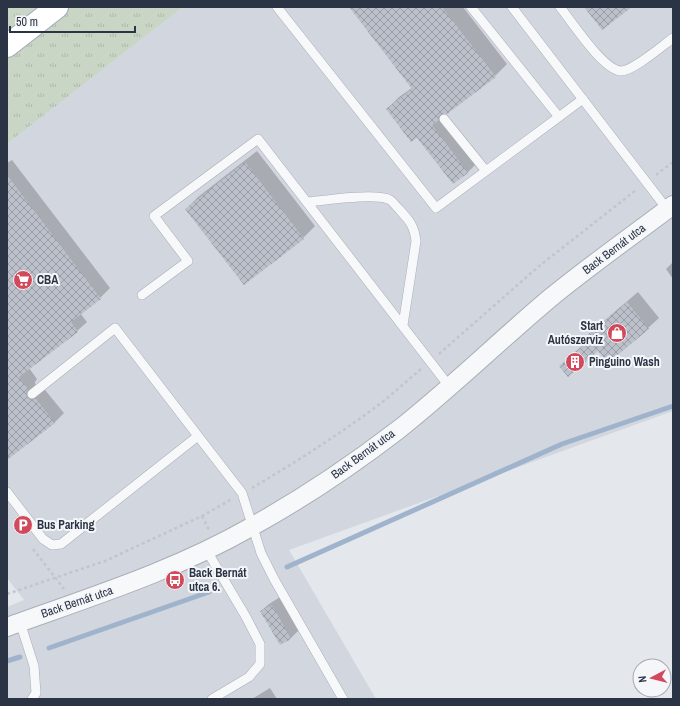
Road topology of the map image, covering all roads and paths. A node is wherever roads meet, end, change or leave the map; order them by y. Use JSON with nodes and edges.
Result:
{"nodes":[{"id":1,"x":57,"y":7,"type":"edge"},
{"id":2,"x":277,"y":7,"type":"edge"},
{"id":3,"x":471,"y":7,"type":"edge"},
{"id":4,"x":512,"y":7,"type":"edge"},
{"id":5,"x":560,"y":7,"type":"edge"},
{"id":6,"x":673,"y":38,"type":"edge"},
{"id":7,"x":7,"y":46,"type":"edge"},
{"id":8,"x":583,"y":99,"type":"junction"},
{"id":9,"x":559,"y":116,"type":"junction"},
{"id":10,"x":444,"y":118,"type":"dead end"},
{"id":11,"x":673,"y":162,"type":"edge"},
{"id":12,"x":486,"y":171,"type":"junction"},
{"id":13,"x":647,"y":182,"type":"junction"},
{"id":14,"x":308,"y":202,"type":"junction"},
{"id":15,"x":670,"y":207,"type":"edge"},
{"id":16,"x":142,"y":295,"type":"dead end"},
{"id":17,"x":403,"y":325,"type":"junction"},
{"id":18,"x":430,"y":361,"type":"junction"},
{"id":19,"x":449,"y":386,"type":"junction"},
{"id":20,"x":32,"y":394,"type":"dead end"},
{"id":21,"x":198,"y":436,"type":"junction"},
{"id":22,"x":7,"y":492,"type":"edge"},
{"id":23,"x":242,"y":493,"type":"junction"},
{"id":24,"x":252,"y":527,"type":"junction"},
{"id":25,"x":31,"y":546,"type":"dead end"},
{"id":26,"x":207,"y":550,"type":"junction"},
{"id":27,"x":56,"y":578,"type":"junction"},
{"id":28,"x":7,"y":594,"type":"edge"},
{"id":29,"x":75,"y":604,"type":"junction"},
{"id":30,"x":13,"y":624,"type":"edge"},
{"id":31,"x":32,"y":699,"type":"edge"},
{"id":32,"x":212,"y":699,"type":"edge"},
{"id":33,"x":343,"y":699,"type":"edge"}],
"edges":[{"from":1,"to":7,"type":"main road"},
{"from":2,"to":12,"type":"lane"},
{"from":3,"to":9,"type":"lane"},
{"from":4,"to":8,"type":"lane"},
{"from":5,"to":6,"type":"lane"},
{"from":8,"to":9,"type":"lane"},
{"from":8,"to":13,"type":"lane"},
{"from":9,"to":12,"type":"lane"},
{"from":10,"to":12,"type":"lane"},
{"from":11,"to":13,"type":"path"},
{"from":13,"to":15,"type":"lane"},
{"from":13,"to":18,"type":"path"},
{"from":14,"to":16,"type":"lane"},
{"from":14,"to":17,"type":"lane"},
{"from":14,"to":17,"type":"lane"},
{"from":15,"to":19,"type":"street","name":"Back Bernát utca"},
{"from":17,"to":18,"type":"lane"},
{"from":18,"to":19,"type":"lane"},
{"from":18,"to":23,"type":"path"},
{"from":19,"to":24,"type":"street","name":"Back Bernát utca"},
{"from":20,"to":21,"type":"lane"},
{"from":21,"to":22,"type":"lane"},
{"from":21,"to":23,"type":"lane"},
{"from":23,"to":24,"type":"lane"},
{"from":23,"to":27,"type":"path"},
{"from":24,"to":26,"type":"street","name":"Back Bernát utca"},
{"from":24,"to":33,"type":"lane"},
{"from":25,"to":27,"type":"path"},
{"from":26,"to":29,"type":"street","name":"Back Bernát utca"},
{"from":26,"to":32,"type":"lane"},
{"from":27,"to":28,"type":"path"},
{"from":27,"to":29,"type":"path"},
{"from":29,"to":30,"type":"street","name":"Back Bernát utca"},
{"from":30,"to":31,"type":"lane"}]}
